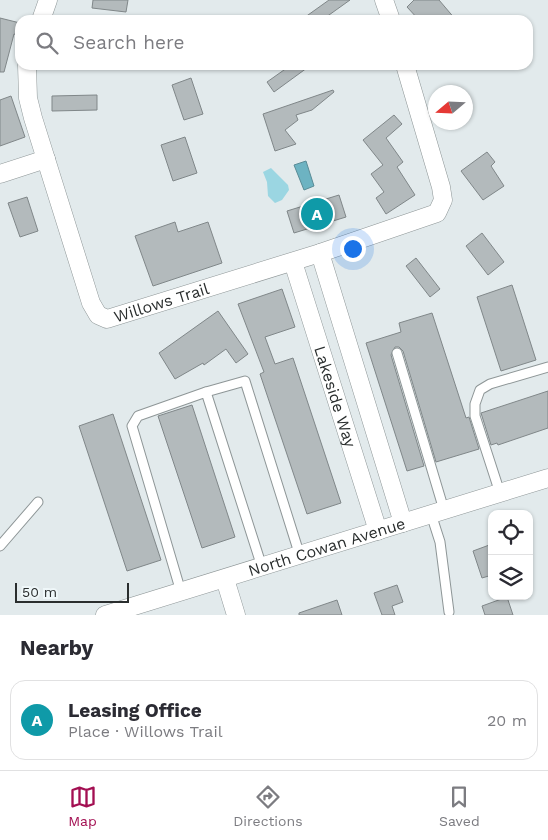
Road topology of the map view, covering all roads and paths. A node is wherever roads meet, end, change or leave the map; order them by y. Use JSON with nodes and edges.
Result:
{"nodes":[{"id":1,"x":48,"y":0,"type":"edge"},
{"id":2,"x":384,"y":0,"type":"edge"},
{"id":3,"x":43,"y":15,"type":"edge"},
{"id":4,"x":389,"y":15,"type":"edge"},
{"id":5,"x":28,"y":70,"type":"edge"},
{"id":6,"x":406,"y":70,"type":"edge"},
{"id":7,"x":46,"y":159,"type":"junction"},
{"id":8,"x":0,"y":174,"type":"edge"},
{"id":9,"x":320,"y":253,"type":"junction"},
{"id":10,"x":293,"y":262,"type":"junction"},
{"id":11,"x":397,"y":353,"type":"dead end"},
{"id":12,"x":548,"y":367,"type":"edge"},
{"id":13,"x":206,"y":392,"type":"junction"},
{"id":14,"x":548,"y":478,"type":"edge"},
{"id":15,"x":500,"y":493,"type":"junction"},
{"id":16,"x":38,"y":502,"type":"dead end"},
{"id":17,"x":438,"y":512,"type":"junction"},
{"id":18,"x":402,"y":523,"type":"junction"},
{"id":19,"x":378,"y":531,"type":"junction"},
{"id":20,"x":0,"y":546,"type":"edge"},
{"id":21,"x":300,"y":556,"type":"junction"},
{"id":22,"x":262,"y":567,"type":"junction"},
{"id":23,"x":225,"y":579,"type":"junction"},
{"id":24,"x":181,"y":592,"type":"junction"},
{"id":25,"x":449,"y":612,"type":"dead end"},
{"id":26,"x":105,"y":615,"type":"edge"},
{"id":27,"x":236,"y":615,"type":"edge"}],
"edges":[{"from":1,"to":3,"type":"street"},
{"from":2,"to":4,"type":"street"},
{"from":5,"to":7,"type":"street","name":"Willows Trail"},
{"from":6,"to":9,"type":"street","name":"Willows Trail"},
{"from":7,"to":8,"type":"street"},
{"from":7,"to":10,"type":"street","name":"Willows Trail"},
{"from":9,"to":10,"type":"street","name":"Willows Trail"},
{"from":9,"to":18,"type":"street","name":"Lakeside Way"},
{"from":10,"to":19,"type":"street","name":"Lakeside Way"},
{"from":11,"to":17,"type":"lane"},
{"from":12,"to":15,"type":"lane"},
{"from":13,"to":21,"type":"lane"},
{"from":13,"to":22,"type":"lane"},
{"from":13,"to":24,"type":"lane"},
{"from":14,"to":15,"type":"street","name":"North Cowan Avenue"},
{"from":15,"to":17,"type":"street","name":"North Cowan Avenue"},
{"from":16,"to":20,"type":"lane"},
{"from":17,"to":18,"type":"street","name":"North Cowan Avenue"},
{"from":17,"to":25,"type":"lane"},
{"from":18,"to":19,"type":"street","name":"North Cowan Avenue"},
{"from":19,"to":21,"type":"street","name":"North Cowan Avenue"},
{"from":21,"to":22,"type":"street","name":"North Cowan Avenue"},
{"from":22,"to":23,"type":"street","name":"North Cowan Avenue"},
{"from":23,"to":24,"type":"street","name":"North Cowan Avenue"},
{"from":23,"to":27,"type":"street"},
{"from":24,"to":26,"type":"street","name":"North Cowan Avenue"}]}
